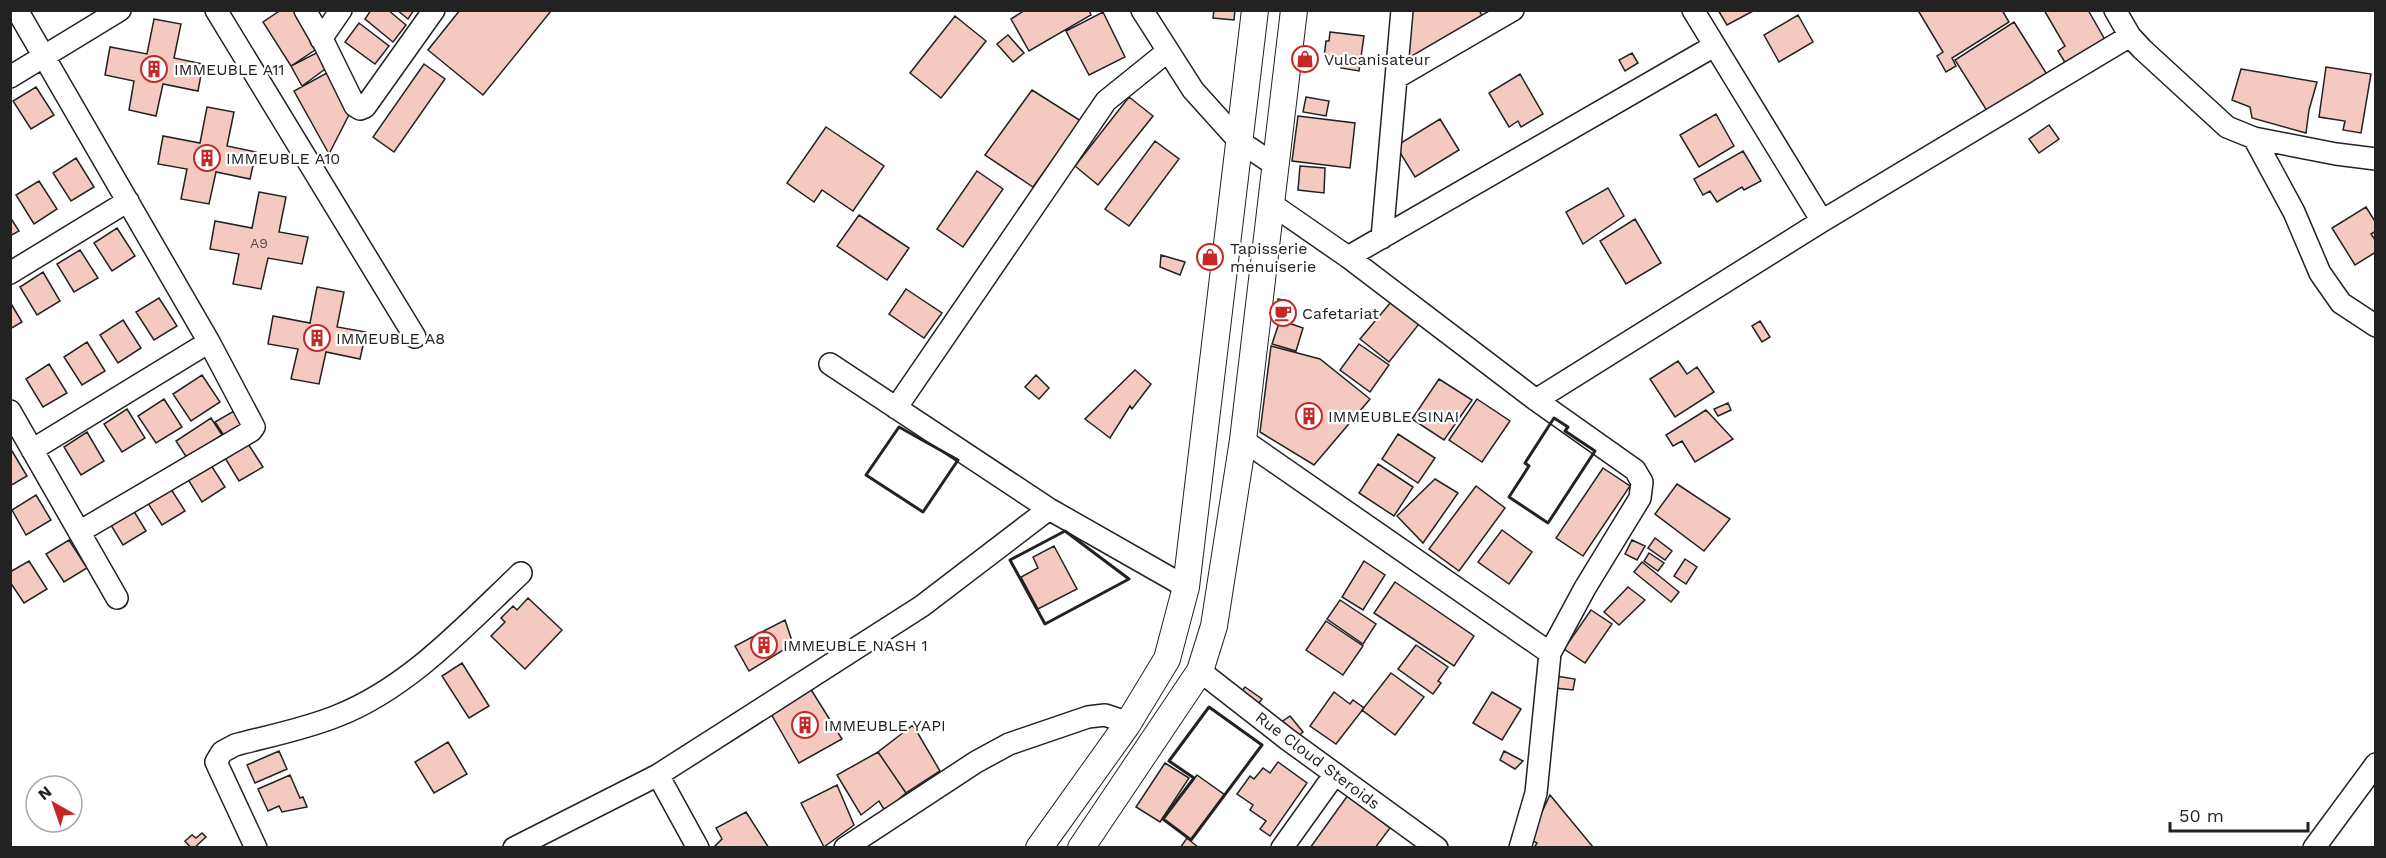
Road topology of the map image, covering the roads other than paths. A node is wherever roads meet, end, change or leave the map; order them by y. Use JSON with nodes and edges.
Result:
{"nodes":[{"id":1,"x":17,"y":10,"type":"edge"},
{"id":2,"x":120,"y":10,"type":"edge"},
{"id":3,"x":216,"y":10,"type":"edge"},
{"id":4,"x":305,"y":10,"type":"edge"},
{"id":5,"x":341,"y":10,"type":"edge"},
{"id":6,"x":434,"y":10,"type":"edge"},
{"id":7,"x":1142,"y":10,"type":"edge"},
{"id":8,"x":1255,"y":10,"type":"edge"},
{"id":9,"x":1294,"y":10,"type":"edge"},
{"id":10,"x":1402,"y":10,"type":"edge"},
{"id":11,"x":1513,"y":10,"type":"edge"},
{"id":12,"x":1693,"y":10,"type":"edge"},
{"id":13,"x":2115,"y":10,"type":"edge"},
{"id":14,"x":2130,"y":36,"type":"junction"},
{"id":15,"x":321,"y":39,"type":"junction"},
{"id":16,"x":1713,"y":46,"type":"junction"},
{"id":17,"x":1168,"y":51,"type":"junction"},
{"id":18,"x":45,"y":57,"type":"junction"},
{"id":19,"x":10,"y":77,"type":"edge"},
{"id":20,"x":1396,"y":78,"type":"junction"},
{"id":21,"x":2254,"y":138,"type":"junction"},
{"id":22,"x":1239,"y":141,"type":"junction"},
{"id":23,"x":2376,"y":159,"type":"edge"},
{"id":24,"x":1275,"y":165,"type":"junction"},
{"id":25,"x":128,"y":201,"type":"junction"},
{"id":26,"x":1270,"y":203,"type":"junction"},
{"id":27,"x":1822,"y":222,"type":"junction"},
{"id":28,"x":1382,"y":238,"type":"junction"},
{"id":29,"x":1348,"y":257,"type":"junction"},
{"id":30,"x":10,"y":273,"type":"edge"},
{"id":31,"x":2376,"y":326,"type":"edge"},
{"id":32,"x":416,"y":337,"type":"dead end"},
{"id":33,"x":209,"y":342,"type":"junction"},
{"id":34,"x":830,"y":364,"type":"dead end"},
{"id":35,"x":1536,"y":400,"type":"junction"},
{"id":36,"x":896,"y":408,"type":"junction"},
{"id":37,"x":10,"y":411,"type":"edge"},
{"id":38,"x":1243,"y":440,"type":"junction"},
{"id":39,"x":32,"y":450,"type":"junction"},
{"id":40,"x":1049,"y":508,"type":"junction"},
{"id":41,"x":79,"y":532,"type":"junction"},
{"id":42,"x":520,"y":573,"type":"dead end"},
{"id":43,"x":1186,"y":587,"type":"junction"},
{"id":44,"x":117,"y":598,"type":"dead end"},
{"id":45,"x":1550,"y":653,"type":"junction"},
{"id":46,"x":1200,"y":670,"type":"junction"},
{"id":47,"x":1127,"y":725,"type":"junction"},
{"id":48,"x":2376,"y":764,"type":"edge"},
{"id":49,"x":1335,"y":774,"type":"junction"},
{"id":50,"x":658,"y":775,"type":"junction"},
{"id":51,"x":256,"y":848,"type":"edge"},
{"id":52,"x":514,"y":848,"type":"edge"},
{"id":53,"x":698,"y":848,"type":"edge"},
{"id":54,"x":845,"y":848,"type":"edge"},
{"id":55,"x":1039,"y":848,"type":"edge"},
{"id":56,"x":1081,"y":848,"type":"edge"},
{"id":57,"x":1282,"y":848,"type":"edge"},
{"id":58,"x":1437,"y":848,"type":"edge"},
{"id":59,"x":1520,"y":848,"type":"edge"},
{"id":60,"x":2314,"y":848,"type":"edge"}],
"edges":[{"from":1,"to":18,"type":"street"},
{"from":2,"to":18,"type":"street"},
{"from":3,"to":32,"type":"street"},
{"from":4,"to":15,"type":"street"},
{"from":5,"to":15,"type":"street"},
{"from":6,"to":15,"type":"street"},
{"from":7,"to":17,"type":"street"},
{"from":8,"to":22,"type":"main road"},
{"from":9,"to":24,"type":"main road"},
{"from":10,"to":20,"type":"street"},
{"from":11,"to":20,"type":"street"},
{"from":12,"to":16,"type":"street"},
{"from":13,"to":14,"type":"street"},
{"from":14,"to":21,"type":"street"},
{"from":14,"to":27,"type":"street"},
{"from":16,"to":27,"type":"street"},
{"from":16,"to":28,"type":"street"},
{"from":17,"to":22,"type":"street"},
{"from":17,"to":36,"type":"street"},
{"from":18,"to":19,"type":"street"},
{"from":18,"to":25,"type":"street"},
{"from":20,"to":28,"type":"street"},
{"from":21,"to":23,"type":"street"},
{"from":21,"to":31,"type":"street"},
{"from":22,"to":24,"type":"street"},
{"from":22,"to":43,"type":"main road"},
{"from":24,"to":26,"type":"main road"},
{"from":25,"to":30,"type":"street"},
{"from":25,"to":33,"type":"street"},
{"from":26,"to":29,"type":"street"},
{"from":26,"to":38,"type":"main road"},
{"from":27,"to":35,"type":"street"},
{"from":28,"to":29,"type":"street"},
{"from":29,"to":35,"type":"street"},
{"from":33,"to":39,"type":"street"},
{"from":33,"to":41,"type":"street"},
{"from":34,"to":36,"type":"street"},
{"from":35,"to":45,"type":"street"},
{"from":36,"to":40,"type":"street"},
{"from":37,"to":39,"type":"street"},
{"from":38,"to":45,"type":"street"},
{"from":38,"to":46,"type":"main road"},
{"from":39,"to":41,"type":"street"},
{"from":40,"to":43,"type":"street"},
{"from":40,"to":50,"type":"street"},
{"from":41,"to":44,"type":"street"},
{"from":42,"to":51,"type":"street"},
{"from":43,"to":47,"type":"main road"},
{"from":45,"to":59,"type":"street"},
{"from":46,"to":49,"type":"street","name":"Rue Cloud Steroids"},
{"from":46,"to":56,"type":"main road"},
{"from":47,"to":54,"type":"street"},
{"from":47,"to":55,"type":"main road"},
{"from":48,"to":60,"type":"street"},
{"from":49,"to":57,"type":"street"},
{"from":49,"to":58,"type":"street","name":"Rue Cloud Steroids"},
{"from":50,"to":52,"type":"street"},
{"from":50,"to":53,"type":"street"}]}
